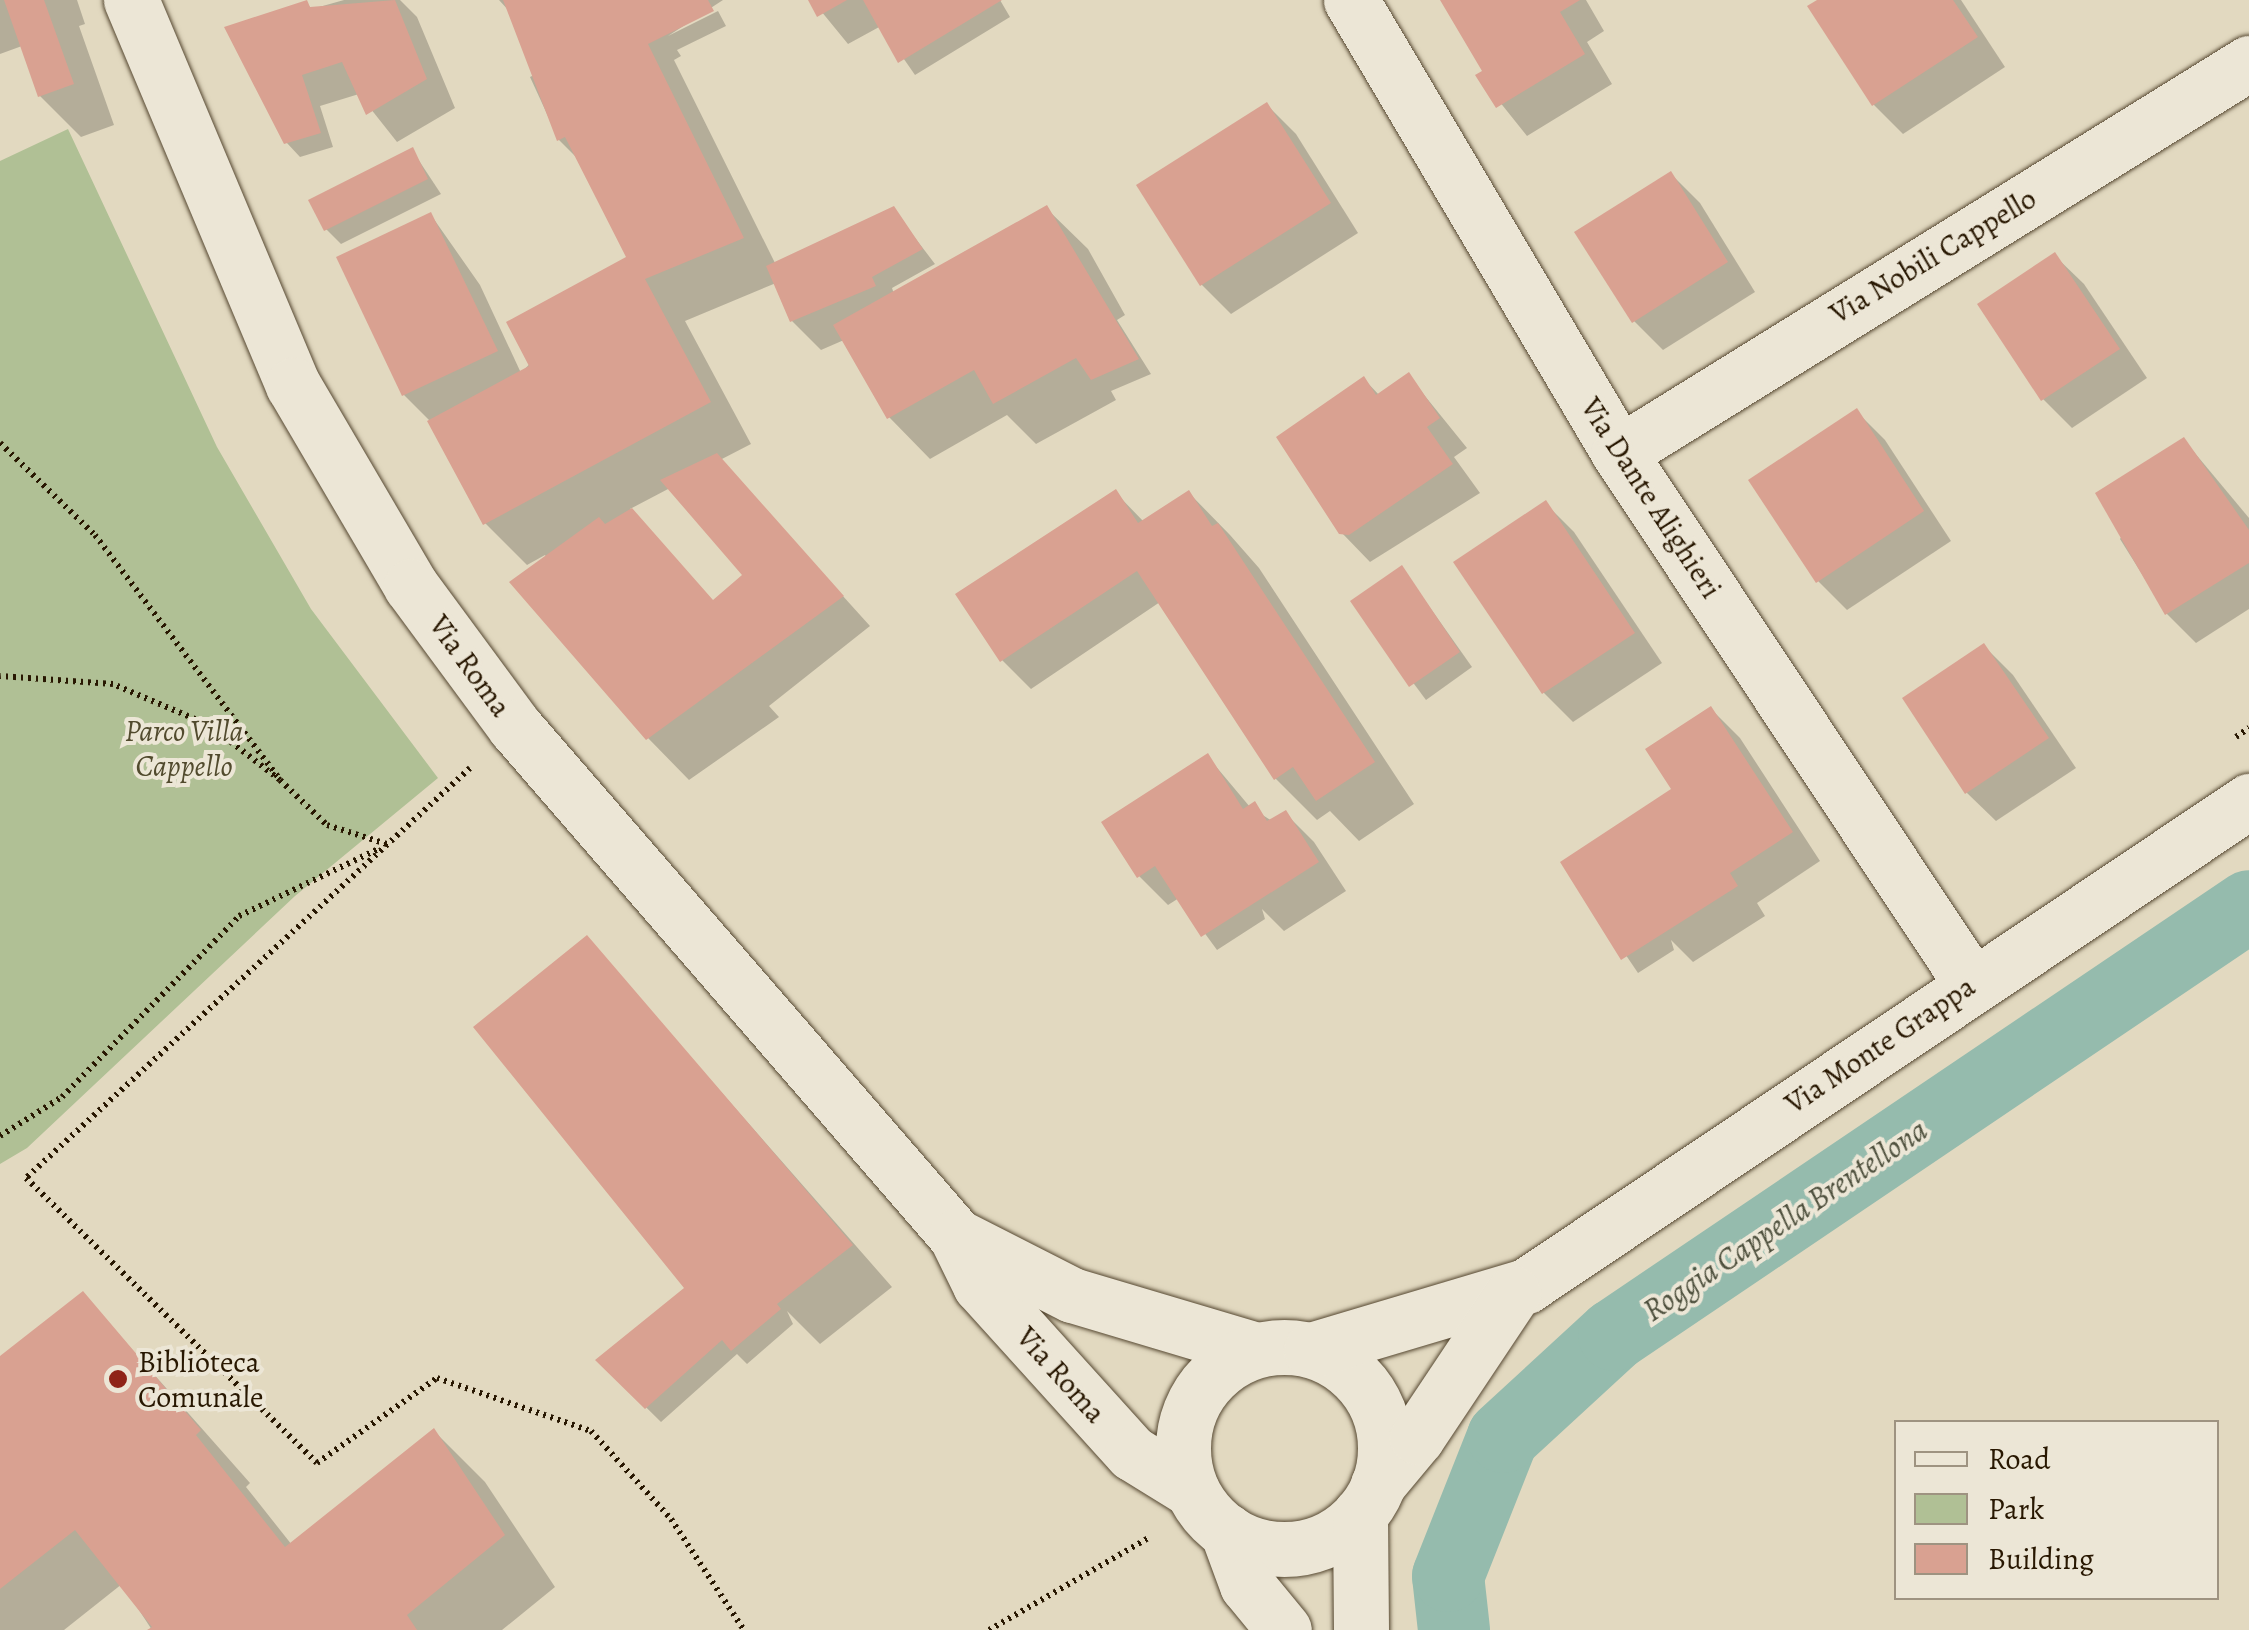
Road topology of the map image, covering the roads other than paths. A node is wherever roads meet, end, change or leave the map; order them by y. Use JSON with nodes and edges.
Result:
{"nodes":[{"id":1,"x":131,"y":0,"type":"edge"},
{"id":2,"x":1351,"y":0,"type":"edge"},
{"id":3,"x":2249,"y":63,"type":"edge"},
{"id":4,"x":1619,"y":453,"type":"junction"},
{"id":5,"x":2249,"y":801,"type":"edge"},
{"id":6,"x":1970,"y":983,"type":"junction"},
{"id":7,"x":956,"y":1236,"type":"junction"},
{"id":8,"x":1514,"y":1293,"type":"junction"},
{"id":9,"x":1256,"y":1350,"type":"junction"},
{"id":10,"x":1311,"y":1350,"type":"junction"},
{"id":11,"x":1369,"y":1499,"type":"junction"},
{"id":12,"x":1208,"y":1510,"type":"junction"},
{"id":13,"x":1284,"y":1630,"type":"edge"},
{"id":14,"x":1361,"y":1630,"type":"edge"}],
"edges":[{"from":1,"to":7,"type":"street","name":"Via Roma"},
{"from":2,"to":4,"type":"street","name":"Via Dante Alighieri"},
{"from":3,"to":4,"type":"street","name":"Via Nobili Cappello"},
{"from":4,"to":6,"type":"street","name":"Via Dante Alighieri"},
{"from":5,"to":6,"type":"street","name":"Via Monte Grappa"},
{"from":6,"to":8,"type":"street","name":"Via Monte Grappa"},
{"from":7,"to":9,"type":"street","name":"Via Roma"},
{"from":7,"to":12,"type":"street","name":"Via Roma"},
{"from":8,"to":10,"type":"street","name":"Via Monte Grappa"},
{"from":8,"to":11,"type":"street","name":"Via Monte Grappa"},
{"from":9,"to":10,"type":"street","name":"Via Roma"},
{"from":9,"to":12,"type":"street"},
{"from":10,"to":11,"type":"street"},
{"from":11,"to":12,"type":"street","name":"Via Roma"},
{"from":11,"to":14,"type":"street"},
{"from":12,"to":13,"type":"street"}]}
